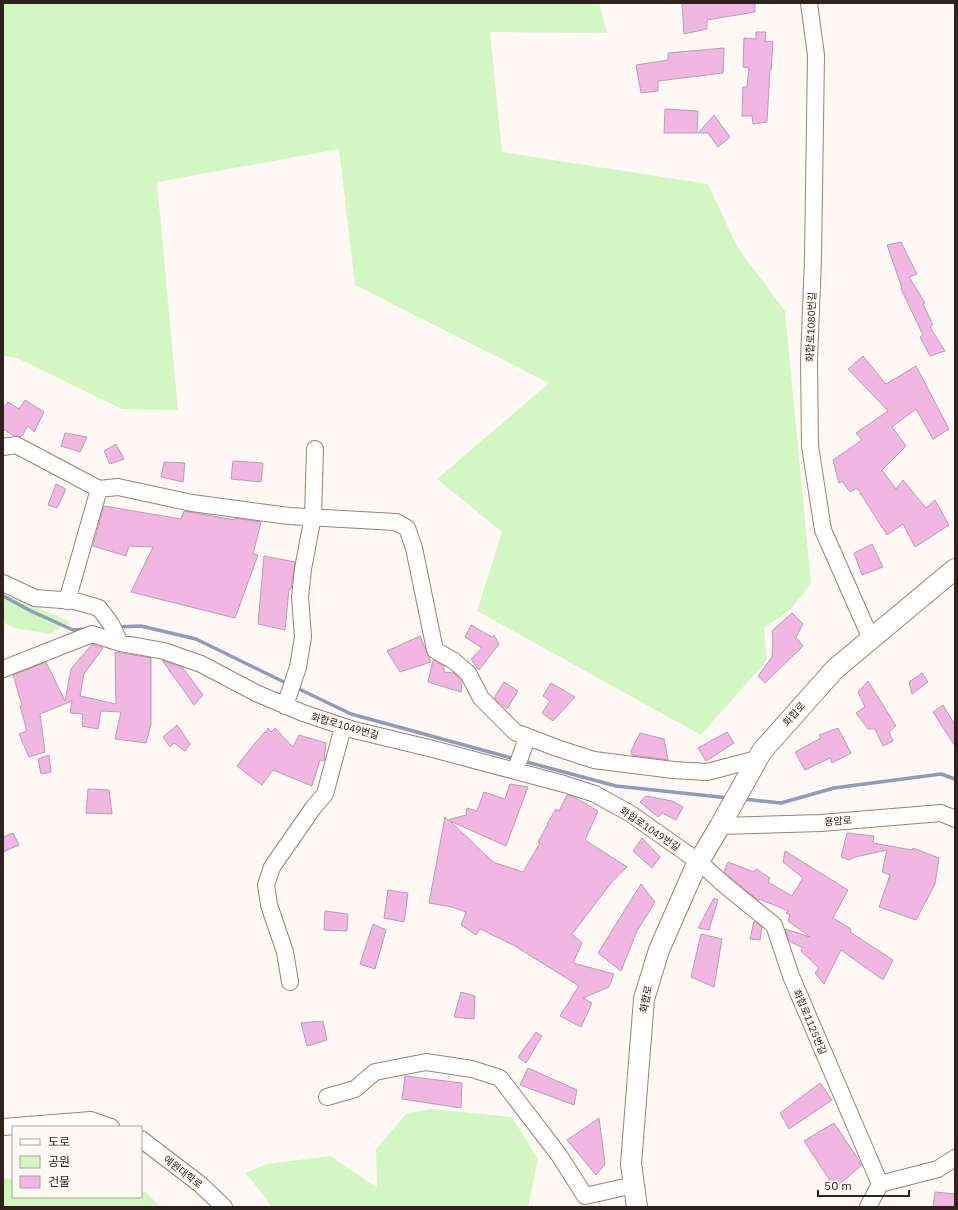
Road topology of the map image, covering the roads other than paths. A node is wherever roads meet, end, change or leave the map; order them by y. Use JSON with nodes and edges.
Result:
{"nodes":[{"id":1,"x":809,"y":3,"type":"edge"},
{"id":2,"x":3,"y":447,"type":"edge"},
{"id":3,"x":315,"y":449,"type":"dead end"},
{"id":4,"x":98,"y":489,"type":"junction"},
{"id":5,"x":313,"y":516,"type":"junction"},
{"id":6,"x":955,"y":569,"type":"edge"},
{"id":7,"x":3,"y":583,"type":"edge"},
{"id":8,"x":67,"y":601,"type":"junction"},
{"id":9,"x":115,"y":634,"type":"junction"},
{"id":10,"x":871,"y":639,"type":"junction"},
{"id":11,"x":3,"y":669,"type":"edge"},
{"id":12,"x":287,"y":700,"type":"junction"},
{"id":13,"x":343,"y":727,"type":"junction"},
{"id":14,"x":526,"y":740,"type":"junction"},
{"id":15,"x":758,"y":759,"type":"junction"},
{"id":16,"x":516,"y":769,"type":"junction"},
{"id":17,"x":955,"y":819,"type":"edge"},
{"id":18,"x":720,"y":826,"type":"junction"},
{"id":19,"x":699,"y":862,"type":"junction"},
{"id":20,"x":290,"y":982,"type":"dead end"},
{"id":21,"x":327,"y":1097,"type":"dead end"},
{"id":22,"x":16,"y":1126,"type":"edge"},
{"id":23,"x":108,"y":1126,"type":"edge"},
{"id":24,"x":142,"y":1140,"type":"edge"},
{"id":25,"x":955,"y":1158,"type":"edge"},
{"id":26,"x":880,"y":1184,"type":"junction"},
{"id":27,"x":634,"y":1185,"type":"junction"},
{"id":28,"x":599,"y":1192,"type":"junction"},
{"id":29,"x":224,"y":1207,"type":"edge"},
{"id":30,"x":589,"y":1207,"type":"edge"},
{"id":31,"x":637,"y":1207,"type":"edge"},
{"id":32,"x":868,"y":1207,"type":"edge"}],
"edges":[{"from":1,"to":10,"type":"street","name":"화합로1080번길"},
{"from":2,"to":4,"type":"street"},
{"from":3,"to":5,"type":"street"},
{"from":4,"to":5,"type":"street"},
{"from":4,"to":8,"type":"street"},
{"from":5,"to":12,"type":"street"},
{"from":5,"to":14,"type":"street"},
{"from":6,"to":10,"type":"main road"},
{"from":7,"to":8,"type":"street"},
{"from":8,"to":9,"type":"street"},
{"from":9,"to":11,"type":"street","name":"화합로1049번길"},
{"from":9,"to":12,"type":"street","name":"화합로1049번길"},
{"from":10,"to":15,"type":"main road","name":"화합로"},
{"from":12,"to":13,"type":"street","name":"화합로1049번길"},
{"from":13,"to":16,"type":"street","name":"화합로1049번길"},
{"from":13,"to":20,"type":"street"},
{"from":14,"to":15,"type":"street"},
{"from":14,"to":16,"type":"street"},
{"from":15,"to":18,"type":"main road","name":"화합로"},
{"from":16,"to":19,"type":"street","name":"화합로1049번길"},
{"from":17,"to":18,"type":"street","name":"용암로"},
{"from":18,"to":19,"type":"main road","name":"화합로"},
{"from":19,"to":26,"type":"street","name":"화합로1125번길"},
{"from":19,"to":27,"type":"main road","name":"화합로"},
{"from":21,"to":28,"type":"street"},
{"from":22,"to":23,"type":"street"},
{"from":24,"to":29,"type":"street","name":"예원대학로"},
{"from":25,"to":26,"type":"street"},
{"from":26,"to":32,"type":"street"},
{"from":27,"to":28,"type":"street"},
{"from":27,"to":31,"type":"main road","name":"화합로"},
{"from":28,"to":30,"type":"street"}]}
